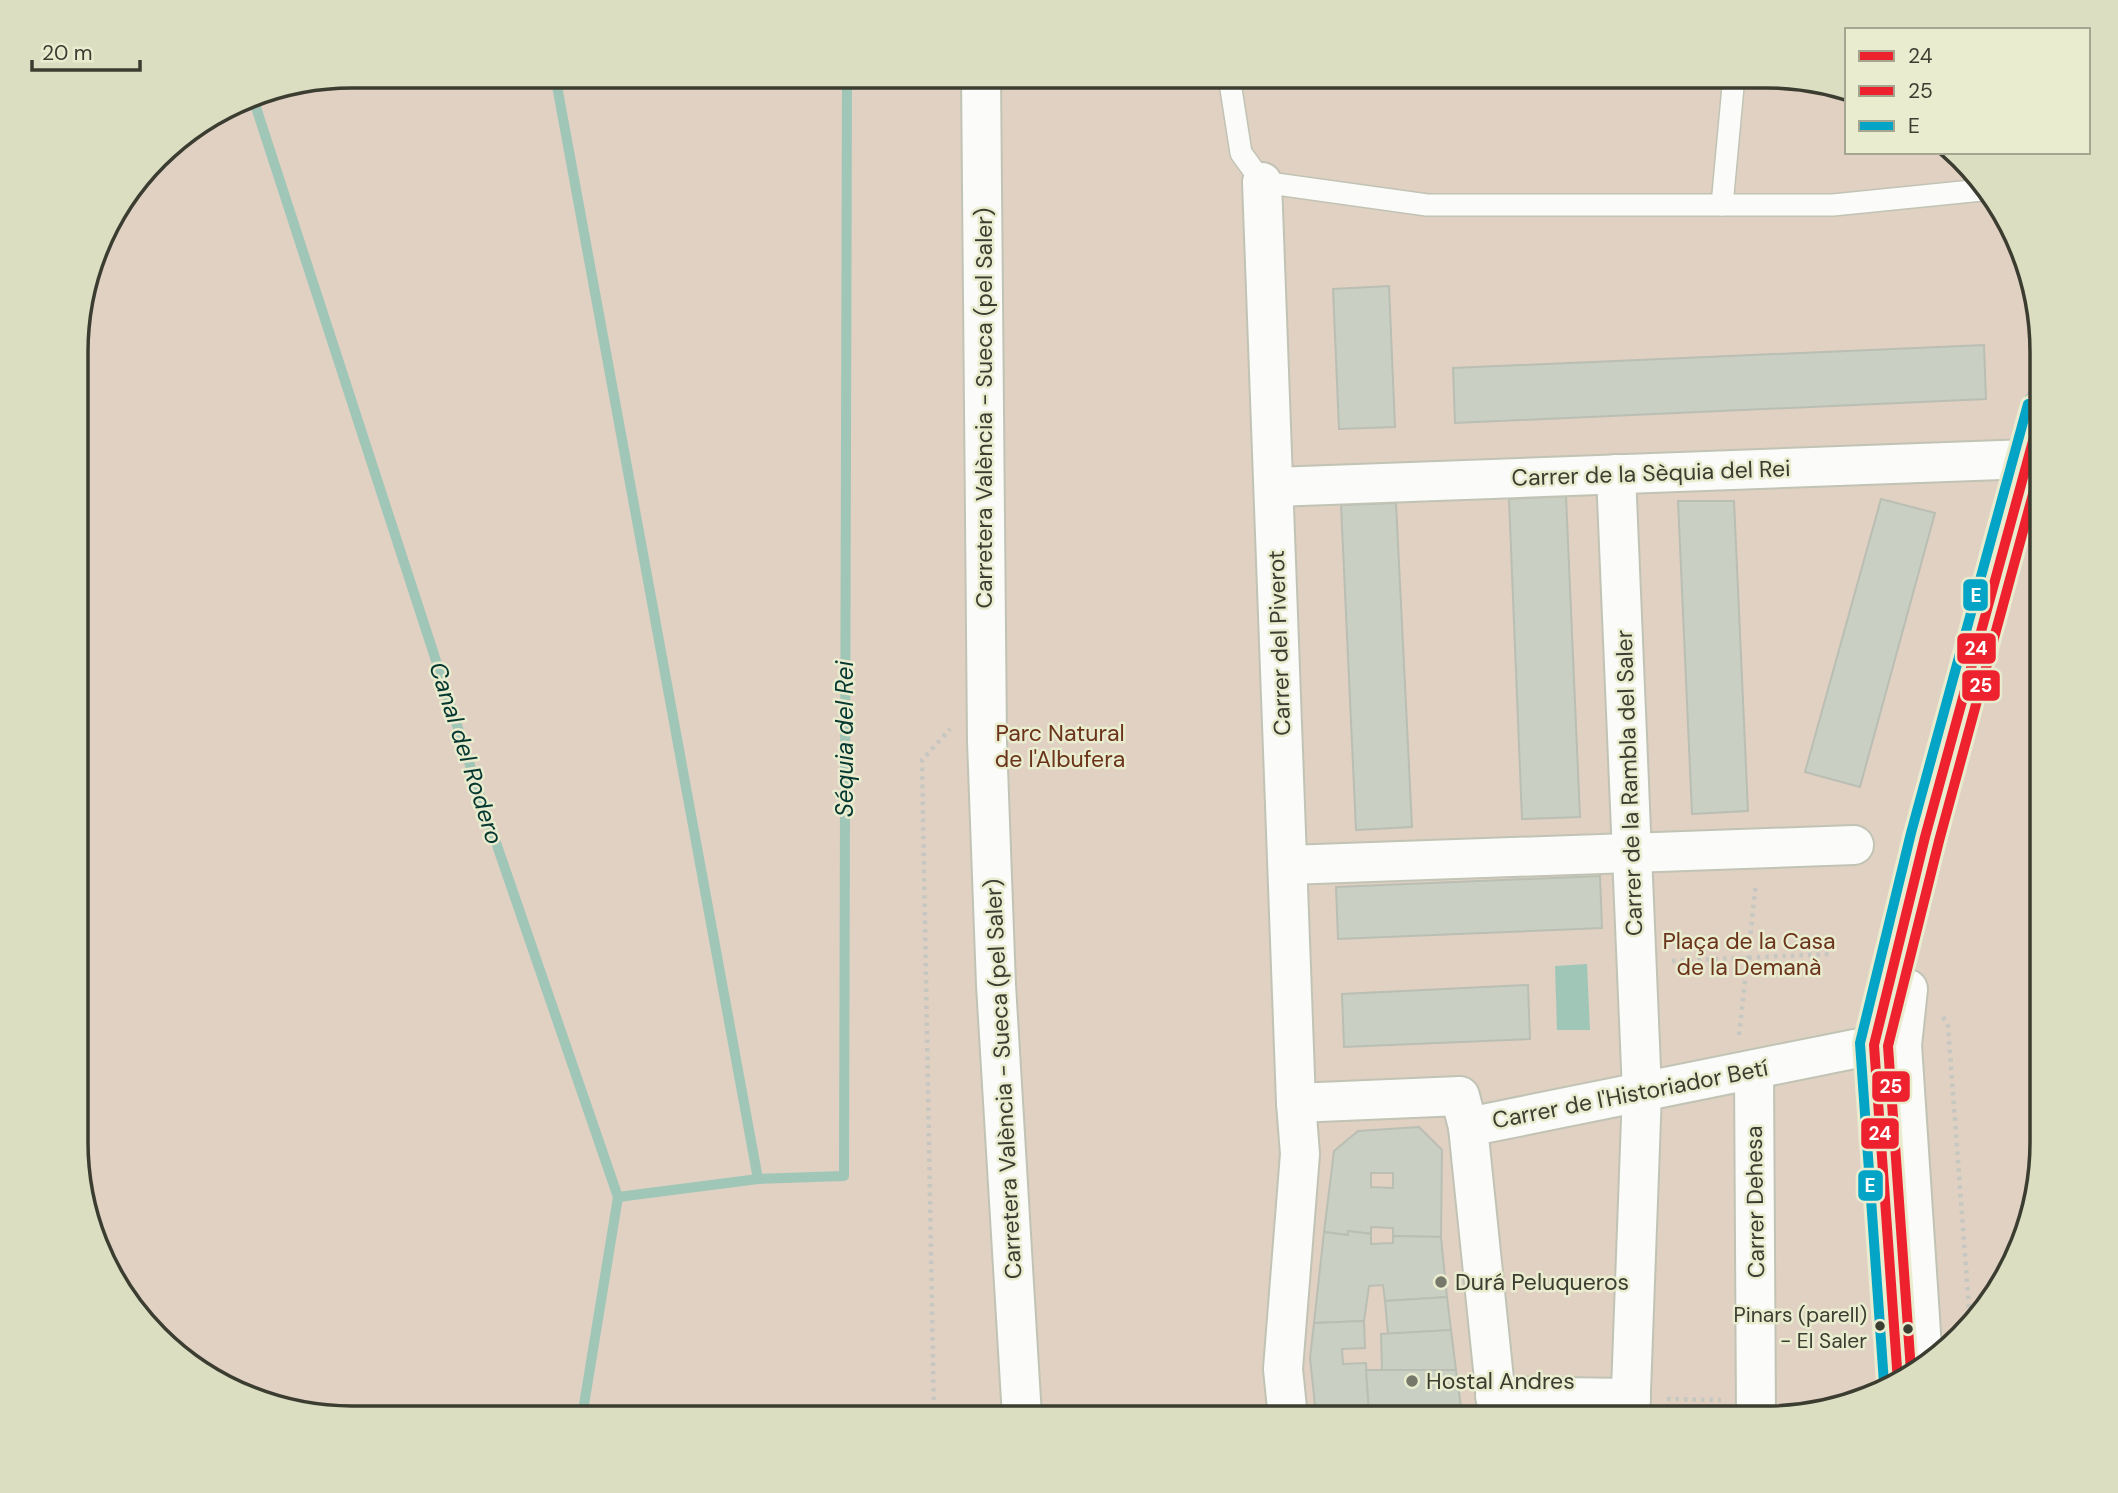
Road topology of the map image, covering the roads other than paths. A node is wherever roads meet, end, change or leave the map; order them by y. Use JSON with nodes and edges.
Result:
{"nodes":[{"id":1,"x":981,"y":88,"type":"edge"},
{"id":2,"x":1231,"y":88,"type":"edge"},
{"id":3,"x":1733,"y":88,"type":"edge"},
{"id":4,"x":1262,"y":182,"type":"junction"},
{"id":5,"x":1976,"y":191,"type":"edge"},
{"id":6,"x":1722,"y":205,"type":"junction"},
{"id":7,"x":2030,"y":452,"type":"edge"},
{"id":8,"x":2028,"y":459,"type":"junction"},
{"id":9,"x":1616,"y":474,"type":"junction"},
{"id":10,"x":1274,"y":487,"type":"junction"},
{"id":11,"x":987,"y":741,"type":"junction"},
{"id":12,"x":1854,"y":845,"type":"dead end"},
{"id":13,"x":1632,"y":853,"type":"junction"},
{"id":14,"x":1287,"y":865,"type":"junction"},
{"id":15,"x":1888,"y":1045,"type":"junction"},
{"id":16,"x":1746,"y":1057,"type":"junction"},
{"id":17,"x":1642,"y":1092,"type":"junction"},
{"id":18,"x":1296,"y":1103,"type":"junction"},
{"id":19,"x":1468,"y":1127,"type":"junction"},
{"id":20,"x":1922,"y":1354,"type":"edge"},
{"id":21,"x":1898,"y":1371,"type":"edge"},
{"id":22,"x":998,"y":1406,"type":"edge"},
{"id":23,"x":1021,"y":1406,"type":"edge"},
{"id":24,"x":1287,"y":1406,"type":"edge"},
{"id":25,"x":1497,"y":1406,"type":"edge"},
{"id":26,"x":1630,"y":1406,"type":"edge"},
{"id":27,"x":1756,"y":1406,"type":"edge"}],
"edges":[{"from":1,"to":11,"type":"street","name":"Carretera València - Sueca (pel Saler)"},
{"from":2,"to":4,"type":"lane"},
{"from":3,"to":6,"type":"lane"},
{"from":4,"to":6,"type":"lane"},
{"from":4,"to":10,"type":"street","name":"Carrer del Piverot"},
{"from":5,"to":6,"type":"lane"},
{"from":7,"to":8,"type":"street"},
{"from":8,"to":9,"type":"street","name":"Carrer de la Sèquia del Rei"},
{"from":8,"to":15,"type":"street"},
{"from":9,"to":10,"type":"street","name":"Carrer de la Sèquia del Rei"},
{"from":9,"to":13,"type":"street","name":"Carrer de la Rambla del Saler"},
{"from":10,"to":14,"type":"street","name":"Carrer del Piverot"},
{"from":11,"to":22,"type":"street","name":"Carretera València - Sueca (pel Saler)"},
{"from":11,"to":23,"type":"street","name":"Carretera València - Sueca (pel Saler)"},
{"from":12,"to":13,"type":"street"},
{"from":13,"to":14,"type":"street"},
{"from":13,"to":17,"type":"street","name":"Carrer de la Rambla del Saler"},
{"from":14,"to":18,"type":"street","name":"Carrer del Piverot"},
{"from":15,"to":16,"type":"street","name":"Carrer de l'Historiador Betí"},
{"from":15,"to":20,"type":"street"},
{"from":15,"to":21,"type":"street"},
{"from":16,"to":17,"type":"street","name":"Carrer de l'Historiador Betí"},
{"from":16,"to":27,"type":"street","name":"Carrer Dehesa"},
{"from":17,"to":19,"type":"street","name":"Carrer de l'Historiador Betí"},
{"from":17,"to":26,"type":"street","name":"Carrer de la Rambla del Saler"},
{"from":18,"to":19,"type":"street","name":"Carrer de l'Historiador Betí"},
{"from":18,"to":24,"type":"street","name":"Carrer del Piverot"},
{"from":19,"to":25,"type":"street"}]}
